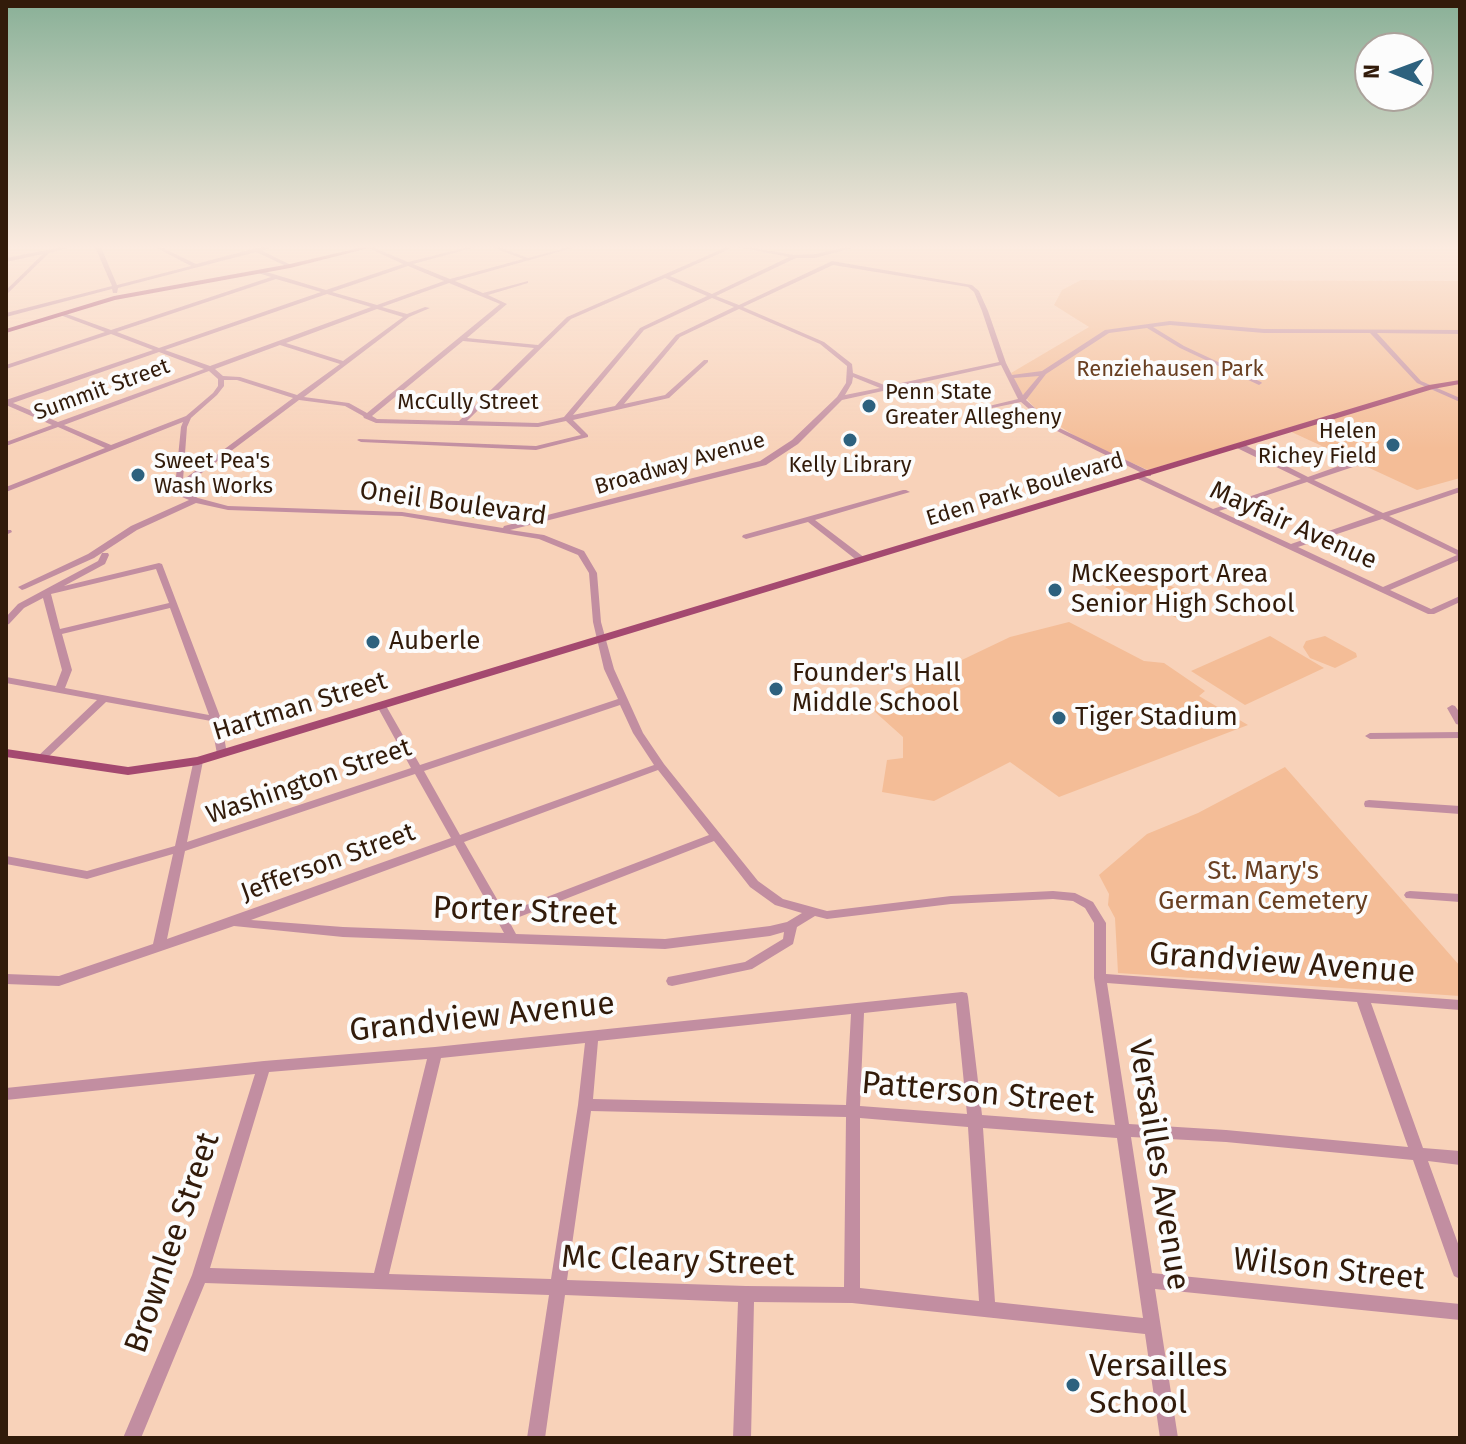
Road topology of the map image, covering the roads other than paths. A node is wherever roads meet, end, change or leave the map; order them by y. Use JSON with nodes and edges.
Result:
{"nodes":[{"id":1,"x":61,"y":314,"type":"edge"},
{"id":2,"x":63,"y":314,"type":"edge"},
{"id":3,"x":165,"y":314,"type":"edge"},
{"id":4,"x":261,"y":314,"type":"edge"},
{"id":5,"x":355,"y":314,"type":"edge"},
{"id":6,"x":401,"y":314,"type":"edge"},
{"id":7,"x":411,"y":314,"type":"edge"},
{"id":8,"x":492,"y":314,"type":"edge"},
{"id":9,"x":577,"y":314,"type":"edge"},
{"id":10,"x":673,"y":314,"type":"edge"},
{"id":11,"x":725,"y":314,"type":"edge"},
{"id":12,"x":758,"y":314,"type":"edge"},
{"id":13,"x":986,"y":314,"type":"edge"},
{"id":14,"x":407,"y":316,"type":"junction"},
{"id":15,"x":1148,"y":326,"type":"junction"},
{"id":16,"x":6,"y":331,"type":"edge"},
{"id":17,"x":1371,"y":331,"type":"junction"},
{"id":18,"x":112,"y":332,"type":"junction"},
{"id":19,"x":1460,"y":332,"type":"edge"},
{"id":20,"x":462,"y":339,"type":"junction"},
{"id":21,"x":281,"y":343,"type":"junction"},
{"id":22,"x":540,"y":347,"type":"junction"},
{"id":23,"x":159,"y":350,"type":"junction"},
{"id":24,"x":706,"y":361,"type":"dead end"},
{"id":25,"x":344,"y":363,"type":"junction"},
{"id":26,"x":1003,"y":363,"type":"junction"},
{"id":27,"x":6,"y":367,"type":"edge"},
{"id":28,"x":211,"y":369,"type":"junction"},
{"id":29,"x":1044,"y":373,"type":"junction"},
{"id":30,"x":851,"y":374,"type":"junction"},
{"id":31,"x":1009,"y":377,"type":"junction"},
{"id":32,"x":221,"y":378,"type":"junction"},
{"id":33,"x":1460,"y":382,"type":"edge"},
{"id":34,"x":1259,"y":383,"type":"dead end"},
{"id":35,"x":1432,"y":387,"type":"junction"},
{"id":36,"x":886,"y":388,"type":"junction"},
{"id":37,"x":300,"y":398,"type":"junction"},
{"id":38,"x":840,"y":398,"type":"junction"},
{"id":39,"x":1022,"y":400,"type":"junction"},
{"id":40,"x":1460,"y":400,"type":"edge"},
{"id":41,"x":6,"y":402,"type":"edge"},
{"id":42,"x":617,"y":408,"type":"junction"},
{"id":43,"x":970,"y":412,"type":"dead end"},
{"id":44,"x":188,"y":417,"type":"junction"},
{"id":45,"x":366,"y":417,"type":"junction"},
{"id":46,"x":567,"y":418,"type":"junction"},
{"id":47,"x":59,"y":424,"type":"junction"},
{"id":48,"x":460,"y":424,"type":"junction"},
{"id":49,"x":361,"y":440,"type":"dead end"},
{"id":50,"x":6,"y":444,"type":"edge"},
{"id":51,"x":1240,"y":446,"type":"junction"},
{"id":52,"x":112,"y":448,"type":"junction"},
{"id":53,"x":1356,"y":463,"type":"dead end"},
{"id":54,"x":1143,"y":475,"type":"junction"},
{"id":55,"x":1306,"y":479,"type":"junction"},
{"id":56,"x":179,"y":487,"type":"junction"},
{"id":57,"x":1460,"y":489,"type":"edge"},
{"id":58,"x":6,"y":490,"type":"edge"},
{"id":59,"x":906,"y":492,"type":"dead end"},
{"id":60,"x":195,"y":500,"type":"junction"},
{"id":61,"x":1213,"y":511,"type":"junction"},
{"id":62,"x":1383,"y":515,"type":"junction"},
{"id":63,"x":557,"y":518,"type":"junction"},
{"id":64,"x":809,"y":519,"type":"junction"},
{"id":65,"x":501,"y":530,"type":"junction"},
{"id":66,"x":541,"y":537,"type":"junction"},
{"id":67,"x":746,"y":537,"type":"dead end"},
{"id":68,"x":1291,"y":547,"type":"junction"},
{"id":69,"x":105,"y":555,"type":"dead end"},
{"id":70,"x":1460,"y":555,"type":"edge"},
{"id":71,"x":862,"y":560,"type":"junction"},
{"id":72,"x":22,"y":587,"type":"dead end"},
{"id":73,"x":1385,"y":589,"type":"junction"},
{"id":74,"x":46,"y":593,"type":"junction"},
{"id":75,"x":1460,"y":599,"type":"edge"},
{"id":76,"x":173,"y":605,"type":"junction"},
{"id":77,"x":7,"y":620,"type":"edge"},
{"id":78,"x":59,"y":632,"type":"junction"},
{"id":79,"x":601,"y":638,"type":"junction"},
{"id":80,"x":6,"y":680,"type":"edge"},
{"id":81,"x":60,"y":690,"type":"junction"},
{"id":82,"x":103,"y":699,"type":"junction"},
{"id":83,"x":622,"y":701,"type":"junction"},
{"id":84,"x":382,"y":706,"type":"junction"},
{"id":85,"x":1452,"y":708,"type":"dead end"},
{"id":86,"x":216,"y":719,"type":"junction"},
{"id":87,"x":1460,"y":722,"type":"edge"},
{"id":88,"x":1460,"y":735,"type":"edge"},
{"id":89,"x":1370,"y":736,"type":"dead end"},
{"id":90,"x":6,"y":753,"type":"edge"},
{"id":91,"x":222,"y":754,"type":"junction"},
{"id":92,"x":41,"y":758,"type":"junction"},
{"id":93,"x":198,"y":761,"type":"junction"},
{"id":94,"x":660,"y":766,"type":"junction"},
{"id":95,"x":418,"y":768,"type":"junction"},
{"id":96,"x":1369,"y":804,"type":"dead end"},
{"id":97,"x":1460,"y":810,"type":"edge"},
{"id":98,"x":716,"y":836,"type":"junction"},
{"id":99,"x":458,"y":839,"type":"junction"},
{"id":100,"x":178,"y":849,"type":"junction"},
{"id":101,"x":6,"y":860,"type":"edge"},
{"id":102,"x":1410,"y":895,"type":"dead end"},
{"id":103,"x":1460,"y":898,"type":"edge"},
{"id":104,"x":1089,"y":905,"type":"joint"},
{"id":105,"x":811,"y":913,"type":"junction"},
{"id":106,"x":502,"y":919,"type":"junction"},
{"id":107,"x":232,"y":922,"type":"junction"},
{"id":108,"x":791,"y":925,"type":"junction"},
{"id":109,"x":512,"y":937,"type":"junction"},
{"id":110,"x":159,"y":947,"type":"junction"},
{"id":111,"x":1100,"y":978,"type":"junction"},
{"id":112,"x":6,"y":979,"type":"edge"},
{"id":113,"x":672,"y":981,"type":"dead end"},
{"id":114,"x":1362,"y":997,"type":"junction"},
{"id":115,"x":1460,"y":1005,"type":"edge"},
{"id":116,"x":858,"y":1009,"type":"junction"},
{"id":117,"x":592,"y":1036,"type":"junction"},
{"id":118,"x":435,"y":1053,"type":"junction"},
{"id":119,"x":264,"y":1067,"type":"junction"},
{"id":120,"x":6,"y":1094,"type":"edge"},
{"id":121,"x":585,"y":1105,"type":"junction"},
{"id":122,"x":853,"y":1111,"type":"junction"},
{"id":123,"x":975,"y":1120,"type":"junction"},
{"id":124,"x":1122,"y":1131,"type":"junction"},
{"id":125,"x":1418,"y":1155,"type":"junction"},
{"id":126,"x":1460,"y":1158,"type":"edge"},
{"id":127,"x":1460,"y":1271,"type":"edge"},
{"id":128,"x":200,"y":1275,"type":"junction"},
{"id":129,"x":380,"y":1280,"type":"junction"},
{"id":130,"x":1145,"y":1280,"type":"junction"},
{"id":131,"x":558,"y":1286,"type":"junction"},
{"id":132,"x":746,"y":1294,"type":"junction"},
{"id":133,"x":852,"y":1295,"type":"junction"},
{"id":134,"x":987,"y":1307,"type":"junction"},
{"id":135,"x":1460,"y":1312,"type":"edge"},
{"id":136,"x":1152,"y":1327,"type":"junction"},
{"id":137,"x":132,"y":1438,"type":"edge"},
{"id":138,"x":536,"y":1438,"type":"edge"},
{"id":139,"x":742,"y":1438,"type":"edge"},
{"id":140,"x":1169,"y":1438,"type":"edge"}],
"edges":[{"from":1,"to":16,"type":"main road"},
{"from":2,"to":18,"type":"street"},
{"from":3,"to":18,"type":"street"},
{"from":4,"to":23,"type":"street"},
{"from":5,"to":21,"type":"street","name":"Summit Street"},
{"from":6,"to":14,"type":"street"},
{"from":7,"to":14,"type":"street"},
{"from":8,"to":20,"type":"street"},
{"from":9,"to":22,"type":"street"},
{"from":10,"to":46,"type":"street"},
{"from":11,"to":42,"type":"street"},
{"from":12,"to":30,"type":"street"},
{"from":13,"to":26,"type":"street","name":"Mayfair Avenue"},
{"from":14,"to":25,"type":"street"},
{"from":15,"to":17,"type":"street"},
{"from":15,"to":29,"type":"street"},
{"from":15,"to":34,"type":"street"},
{"from":17,"to":19,"type":"street"},
{"from":17,"to":35,"type":"street"},
{"from":18,"to":23,"type":"street"},
{"from":18,"to":27,"type":"street"},
{"from":20,"to":22,"type":"street"},
{"from":20,"to":45,"type":"street"},
{"from":21,"to":25,"type":"street"},
{"from":21,"to":28,"type":"street","name":"Summit Street"},
{"from":22,"to":48,"type":"street"},
{"from":23,"to":28,"type":"street"},
{"from":23,"to":41,"type":"street"},
{"from":24,"to":42,"type":"street","name":"McCully Street"},
{"from":25,"to":37,"type":"street"},
{"from":26,"to":31,"type":"street","name":"Mayfair Avenue"},
{"from":26,"to":36,"type":"street"},
{"from":28,"to":32,"type":"street"},
{"from":28,"to":47,"type":"street","name":"Summit Street"},
{"from":29,"to":31,"type":"street"},
{"from":29,"to":39,"type":"street"},
{"from":30,"to":36,"type":"street"},
{"from":30,"to":38,"type":"street","name":"Broadway Avenue"},
{"from":31,"to":39,"type":"street","name":"Mayfair Avenue"},
{"from":32,"to":37,"type":"street","name":"McCully Street"},
{"from":32,"to":44,"type":"street"},
{"from":33,"to":35,"type":"main road","name":"Eden Park Boulevard"},
{"from":35,"to":40,"type":"street"},
{"from":35,"to":51,"type":"main road","name":"Eden Park Boulevard"},
{"from":36,"to":38,"type":"street"},
{"from":37,"to":45,"type":"street","name":"McCully Street"},
{"from":37,"to":56,"type":"street"},
{"from":38,"to":63,"type":"street","name":"Broadway Avenue"},
{"from":39,"to":43,"type":"street"},
{"from":39,"to":54,"type":"street","name":"Mayfair Avenue"},
{"from":41,"to":47,"type":"street"},
{"from":42,"to":46,"type":"street","name":"McCully Street"},
{"from":44,"to":52,"type":"street"},
{"from":44,"to":56,"type":"street"},
{"from":45,"to":48,"type":"street","name":"McCully Street"},
{"from":46,"to":48,"type":"street","name":"McCully Street"},
{"from":46,"to":49,"type":"street"},
{"from":47,"to":50,"type":"street","name":"Summit Street"},
{"from":47,"to":52,"type":"street"},
{"from":51,"to":54,"type":"main road","name":"Eden Park Boulevard"},
{"from":51,"to":55,"type":"street"},
{"from":52,"to":58,"type":"street"},
{"from":53,"to":55,"type":"street"},
{"from":54,"to":61,"type":"street","name":"Mayfair Avenue"},
{"from":54,"to":71,"type":"main road","name":"Eden Park Boulevard"},
{"from":55,"to":61,"type":"street"},
{"from":55,"to":62,"type":"street"},
{"from":56,"to":60,"type":"street","name":"Oneil Boulevard"},
{"from":57,"to":62,"type":"street"},
{"from":59,"to":64,"type":"street"},
{"from":60,"to":65,"type":"street","name":"Oneil Boulevard"},
{"from":60,"to":72,"type":"street"},
{"from":61,"to":68,"type":"street","name":"Mayfair Avenue"},
{"from":62,"to":68,"type":"street"},
{"from":62,"to":70,"type":"street"},
{"from":63,"to":65,"type":"street","name":"Broadway Avenue"},
{"from":63,"to":66,"type":"street"},
{"from":64,"to":67,"type":"street"},
{"from":64,"to":71,"type":"street"},
{"from":65,"to":66,"type":"street","name":"Oneil Boulevard"},
{"from":66,"to":79,"type":"street","name":"Oneil Boulevard"},
{"from":68,"to":73,"type":"street","name":"Mayfair Avenue"},
{"from":69,"to":74,"type":"street"},
{"from":70,"to":73,"type":"street"},
{"from":71,"to":79,"type":"main road","name":"Eden Park Boulevard"},
{"from":73,"to":75,"type":"street","name":"Mayfair Avenue"},
{"from":74,"to":76,"type":"street"},
{"from":74,"to":77,"type":"street"},
{"from":74,"to":78,"type":"street"},
{"from":76,"to":78,"type":"street"},
{"from":76,"to":86,"type":"street"},
{"from":78,"to":81,"type":"street"},
{"from":79,"to":83,"type":"street","name":"Oneil Boulevard"},
{"from":79,"to":84,"type":"main road","name":"Hartman Street"},
{"from":80,"to":81,"type":"street"},
{"from":81,"to":82,"type":"street"},
{"from":82,"to":86,"type":"street"},
{"from":82,"to":92,"type":"street"},
{"from":83,"to":94,"type":"street","name":"Oneil Boulevard"},
{"from":83,"to":95,"type":"street","name":"Washington Street"},
{"from":84,"to":91,"type":"main road","name":"Hartman Street"},
{"from":84,"to":95,"type":"street"},
{"from":85,"to":87,"type":"street"},
{"from":86,"to":91,"type":"street"},
{"from":88,"to":89,"type":"street"},
{"from":90,"to":92,"type":"main road","name":"Hartman Street"},
{"from":91,"to":93,"type":"main road","name":"Hartman Street"},
{"from":92,"to":93,"type":"main road","name":"Hartman Street"},
{"from":93,"to":100,"type":"street"},
{"from":94,"to":98,"type":"street","name":"Oneil Boulevard"},
{"from":94,"to":99,"type":"street","name":"Jefferson Street"},
{"from":95,"to":99,"type":"street"},
{"from":95,"to":100,"type":"street","name":"Washington Street"},
{"from":96,"to":97,"type":"street"},
{"from":98,"to":105,"type":"street","name":"Oneil Boulevard"},
{"from":98,"to":106,"type":"street"},
{"from":99,"to":106,"type":"street"},
{"from":99,"to":107,"type":"street","name":"Jefferson Street"},
{"from":100,"to":101,"type":"street","name":"Washington Street"},
{"from":100,"to":110,"type":"street"},
{"from":102,"to":103,"type":"street"},
{"from":104,"to":105,"type":"street","name":"Oneil Boulevard"},
{"from":104,"to":111,"type":"street","name":"Versailles Avenue"},
{"from":105,"to":108,"type":"street","name":"Porter Street"},
{"from":106,"to":109,"type":"street"},
{"from":107,"to":109,"type":"street","name":"Porter Street"},
{"from":107,"to":110,"type":"street","name":"Jefferson Street"},
{"from":108,"to":109,"type":"street","name":"Porter Street"},
{"from":108,"to":113,"type":"street"},
{"from":110,"to":112,"type":"street","name":"Jefferson Street"},
{"from":111,"to":114,"type":"street","name":"Grandview Avenue"},
{"from":111,"to":124,"type":"street","name":"Versailles Avenue"},
{"from":114,"to":115,"type":"street","name":"Grandview Avenue"},
{"from":114,"to":125,"type":"street"},
{"from":116,"to":117,"type":"street","name":"Grandview Avenue"},
{"from":116,"to":122,"type":"street"},
{"from":116,"to":123,"type":"street","name":"Grandview Avenue"},
{"from":117,"to":118,"type":"street","name":"Grandview Avenue"},
{"from":117,"to":121,"type":"street"},
{"from":118,"to":119,"type":"street","name":"Grandview Avenue"},
{"from":118,"to":129,"type":"street"},
{"from":119,"to":120,"type":"street","name":"Grandview Avenue"},
{"from":119,"to":128,"type":"street","name":"Brownlee Street"},
{"from":121,"to":122,"type":"street","name":"Patterson Street"},
{"from":121,"to":131,"type":"street"},
{"from":122,"to":123,"type":"street","name":"Patterson Street"},
{"from":122,"to":133,"type":"street"},
{"from":123,"to":124,"type":"street","name":"Patterson Street"},
{"from":123,"to":134,"type":"street"},
{"from":124,"to":125,"type":"street","name":"Patterson Street"},
{"from":124,"to":130,"type":"street","name":"Versailles Avenue"},
{"from":125,"to":126,"type":"street","name":"Patterson Street"},
{"from":125,"to":127,"type":"street"},
{"from":128,"to":129,"type":"street","name":"Mc Cleary Street"},
{"from":128,"to":137,"type":"street","name":"Brownlee Street"},
{"from":129,"to":131,"type":"street","name":"Mc Cleary Street"},
{"from":130,"to":135,"type":"street","name":"Wilson Street"},
{"from":130,"to":136,"type":"street","name":"Versailles Avenue"},
{"from":131,"to":132,"type":"street","name":"Mc Cleary Street"},
{"from":131,"to":138,"type":"street"},
{"from":132,"to":133,"type":"street","name":"Mc Cleary Street"},
{"from":132,"to":139,"type":"street"},
{"from":133,"to":134,"type":"street","name":"Mc Cleary Street"},
{"from":134,"to":136,"type":"street","name":"Mc Cleary Street"},
{"from":136,"to":140,"type":"street","name":"Versailles Avenue"}]}
